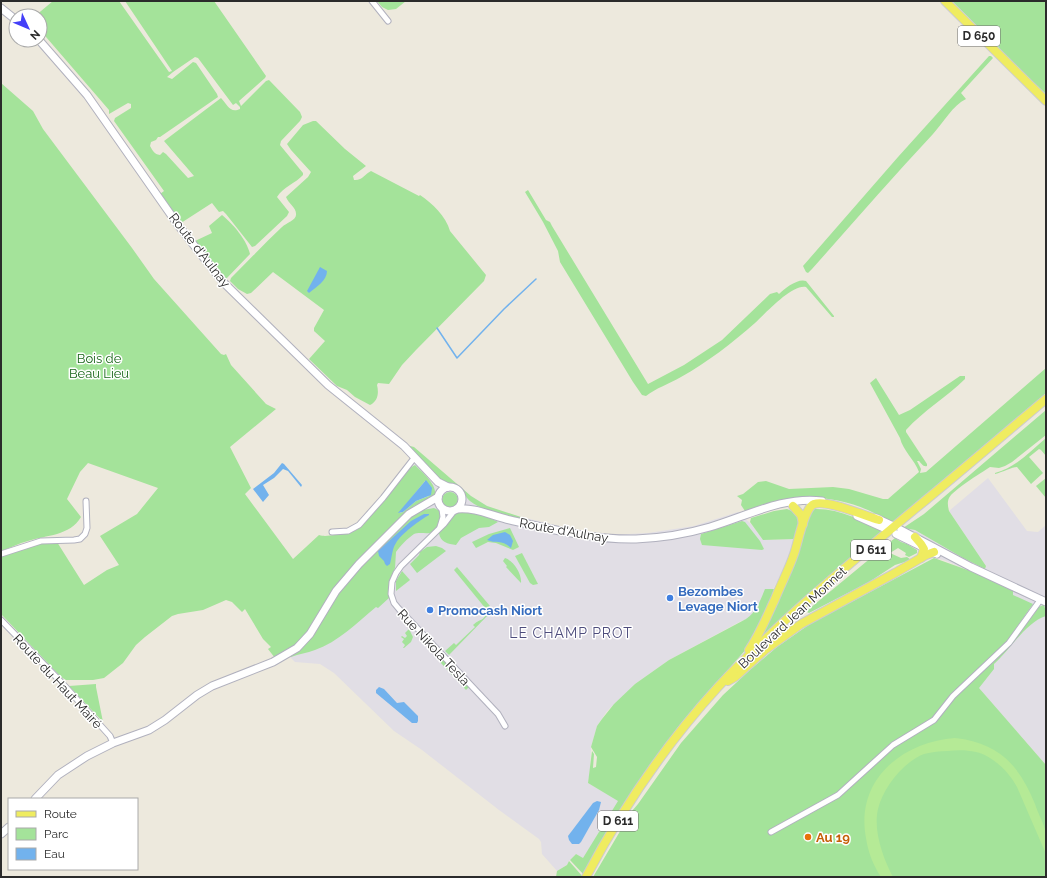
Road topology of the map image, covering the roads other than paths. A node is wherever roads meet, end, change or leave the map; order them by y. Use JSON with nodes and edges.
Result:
{"nodes":[{"id":1,"x":372,"y":1,"type":"edge"},
{"id":2,"x":945,"y":1,"type":"edge"},
{"id":3,"x":388,"y":21,"type":"dead end"},
{"id":4,"x":46,"y":48,"type":"edge"},
{"id":5,"x":1046,"y":101,"type":"edge"},
{"id":6,"x":1046,"y":398,"type":"edge"},
{"id":7,"x":1046,"y":403,"type":"edge"},
{"id":8,"x":415,"y":457,"type":"junction"},
{"id":9,"x":424,"y":468,"type":"junction"},
{"id":10,"x":448,"y":487,"type":"junction"},
{"id":11,"x":438,"y":496,"type":"junction"},
{"id":12,"x":462,"y":498,"type":"junction"},
{"id":13,"x":86,"y":501,"type":"dead end"},
{"id":14,"x":793,"y":506,"type":"junction"},
{"id":15,"x":811,"y":506,"type":"junction"},
{"id":16,"x":772,"y":507,"type":"junction"},
{"id":17,"x":441,"y":508,"type":"junction"},
{"id":18,"x":415,"y":510,"type":"junction"},
{"id":19,"x":455,"y":510,"type":"junction"},
{"id":20,"x":479,"y":510,"type":"junction"},
{"id":21,"x":879,"y":520,"type":"junction"},
{"id":22,"x":803,"y":524,"type":"junction"},
{"id":23,"x":440,"y":528,"type":"junction"},
{"id":24,"x":332,"y":532,"type":"dead end"},
{"id":25,"x":915,"y":537,"type":"junction"},
{"id":26,"x":923,"y":547,"type":"junction"},
{"id":27,"x":934,"y":552,"type":"junction"},
{"id":28,"x":1,"y":554,"type":"edge"},
{"id":29,"x":921,"y":558,"type":"junction"},
{"id":30,"x":971,"y":567,"type":"junction"},
{"id":31,"x":1043,"y":601,"type":"edge"},
{"id":32,"x":1,"y":620,"type":"edge"},
{"id":33,"x":728,"y":678,"type":"junction"},
{"id":34,"x":505,"y":726,"type":"dead end"},
{"id":35,"x":113,"y":744,"type":"junction"},
{"id":36,"x":36,"y":798,"type":"edge"},
{"id":37,"x":771,"y":832,"type":"dead end"},
{"id":38,"x":586,"y":877,"type":"edge"},
{"id":39,"x":590,"y":877,"type":"edge"}],
"edges":[{"from":1,"to":3,"type":"street"},
{"from":2,"to":5,"type":"main road","number":"D 650"},
{"from":4,"to":8,"type":"street","name":"Route d'Aulnay"},
{"from":6,"to":33,"type":"main road","name":"Boulevard Jean Monnet","number":"D 611"},
{"from":7,"to":33,"type":"main road","name":"Boulevard Jean Monnet","number":"D 611"},
{"from":8,"to":9,"type":"street","name":"Route d'Aulnay"},
{"from":8,"to":24,"type":"street"},
{"from":9,"to":10,"type":"street","name":"Route d'Aulnay"},
{"from":9,"to":11,"type":"street","name":"Route d'Aulnay"},
{"from":10,"to":11,"type":"street"},
{"from":10,"to":12,"type":"street"},
{"from":11,"to":17,"type":"street"},
{"from":11,"to":18,"type":"street"},
{"from":12,"to":19,"type":"street"},
{"from":12,"to":20,"type":"street","name":"Route d'Aulnay"},
{"from":13,"to":28,"type":"street"},
{"from":14,"to":15,"type":"street"},
{"from":14,"to":16,"type":"street"},
{"from":14,"to":22,"type":"main road"},
{"from":15,"to":21,"type":"main road"},
{"from":15,"to":21,"type":"street"},
{"from":15,"to":22,"type":"main road"},
{"from":16,"to":20,"type":"street","name":"Route d'Aulnay"},
{"from":16,"to":21,"type":"street"},
{"from":17,"to":18,"type":"street"},
{"from":17,"to":19,"type":"street"},
{"from":17,"to":23,"type":"street"},
{"from":18,"to":35,"type":"street"},
{"from":19,"to":20,"type":"street","name":"Route d'Aulnay"},
{"from":19,"to":23,"type":"street","name":"Rue Nikola Tesla"},
{"from":22,"to":33,"type":"main road"},
{"from":23,"to":34,"type":"street","name":"Rue Nikola Tesla"},
{"from":25,"to":26,"type":"main road"},
{"from":25,"to":26,"type":"street"},
{"from":25,"to":30,"type":"street"},
{"from":26,"to":27,"type":"street"},
{"from":26,"to":29,"type":"main road"},
{"from":27,"to":29,"type":"main road"},
{"from":27,"to":30,"type":"street"},
{"from":29,"to":33,"type":"main road"},
{"from":30,"to":31,"type":"street"},
{"from":31,"to":37,"type":"street"},
{"from":32,"to":35,"type":"street","name":"Route du Haut Mairé"},
{"from":33,"to":38,"type":"main road","name":"Boulevard Jean Monnet","number":"D 611"},
{"from":33,"to":39,"type":"main road","name":"Boulevard Jean Monnet","number":"D 611"},
{"from":35,"to":36,"type":"street"}]}
